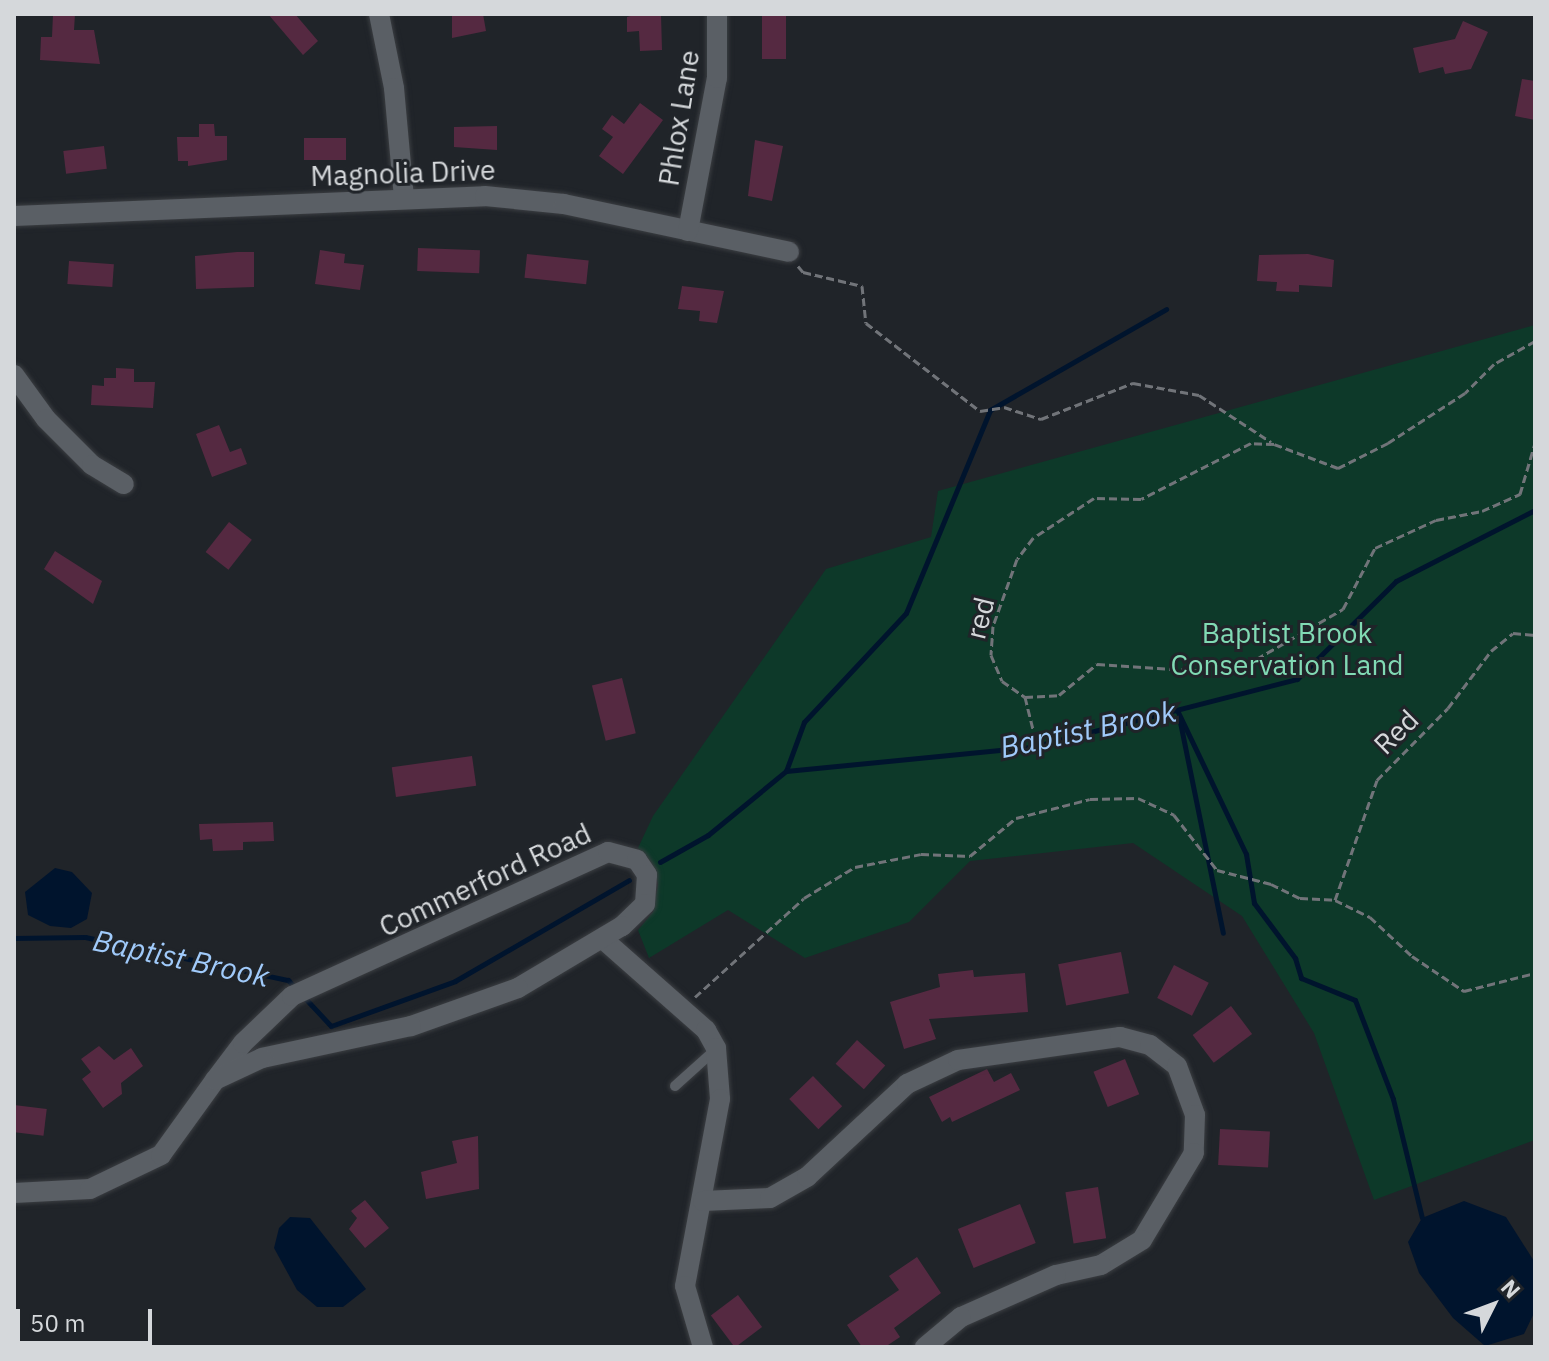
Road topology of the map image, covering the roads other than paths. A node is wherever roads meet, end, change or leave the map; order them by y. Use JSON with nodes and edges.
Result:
{"nodes":[{"id":1,"x":379,"y":14,"type":"edge"},
{"id":2,"x":717,"y":14,"type":"edge"},
{"id":3,"x":404,"y":197,"type":"junction"},
{"id":4,"x":14,"y":216,"type":"edge"},
{"id":5,"x":688,"y":231,"type":"junction"},
{"id":6,"x":789,"y":252,"type":"road end"},
{"id":7,"x":14,"y":375,"type":"edge"},
{"id":8,"x":124,"y":484,"type":"dead end"},
{"id":9,"x":604,"y":940,"type":"junction"},
{"id":10,"x":716,"y":1048,"type":"junction"},
{"id":11,"x":215,"y":1080,"type":"junction"},
{"id":12,"x":675,"y":1086,"type":"dead end"},
{"id":13,"x":14,"y":1193,"type":"edge"},
{"id":14,"x":703,"y":1201,"type":"junction"},
{"id":15,"x":703,"y":1347,"type":"edge"},
{"id":16,"x":925,"y":1347,"type":"edge"}],
"edges":[{"from":1,"to":3,"type":"street"},
{"from":2,"to":5,"type":"street","name":"Phlox Lane"},
{"from":3,"to":4,"type":"street","name":"Magnolia Drive"},
{"from":3,"to":5,"type":"street","name":"Magnolia Drive"},
{"from":5,"to":6,"type":"street","name":"Magnolia Drive"},
{"from":7,"to":8,"type":"street"},
{"from":9,"to":10,"type":"street"},
{"from":9,"to":11,"type":"street","name":"Commerford Road"},
{"from":9,"to":11,"type":"street","name":"Commerford Road"},
{"from":10,"to":12,"type":"lane"},
{"from":10,"to":14,"type":"street"},
{"from":11,"to":13,"type":"street","name":"Commerford Road"},
{"from":14,"to":15,"type":"street"},
{"from":14,"to":16,"type":"street"}]}
